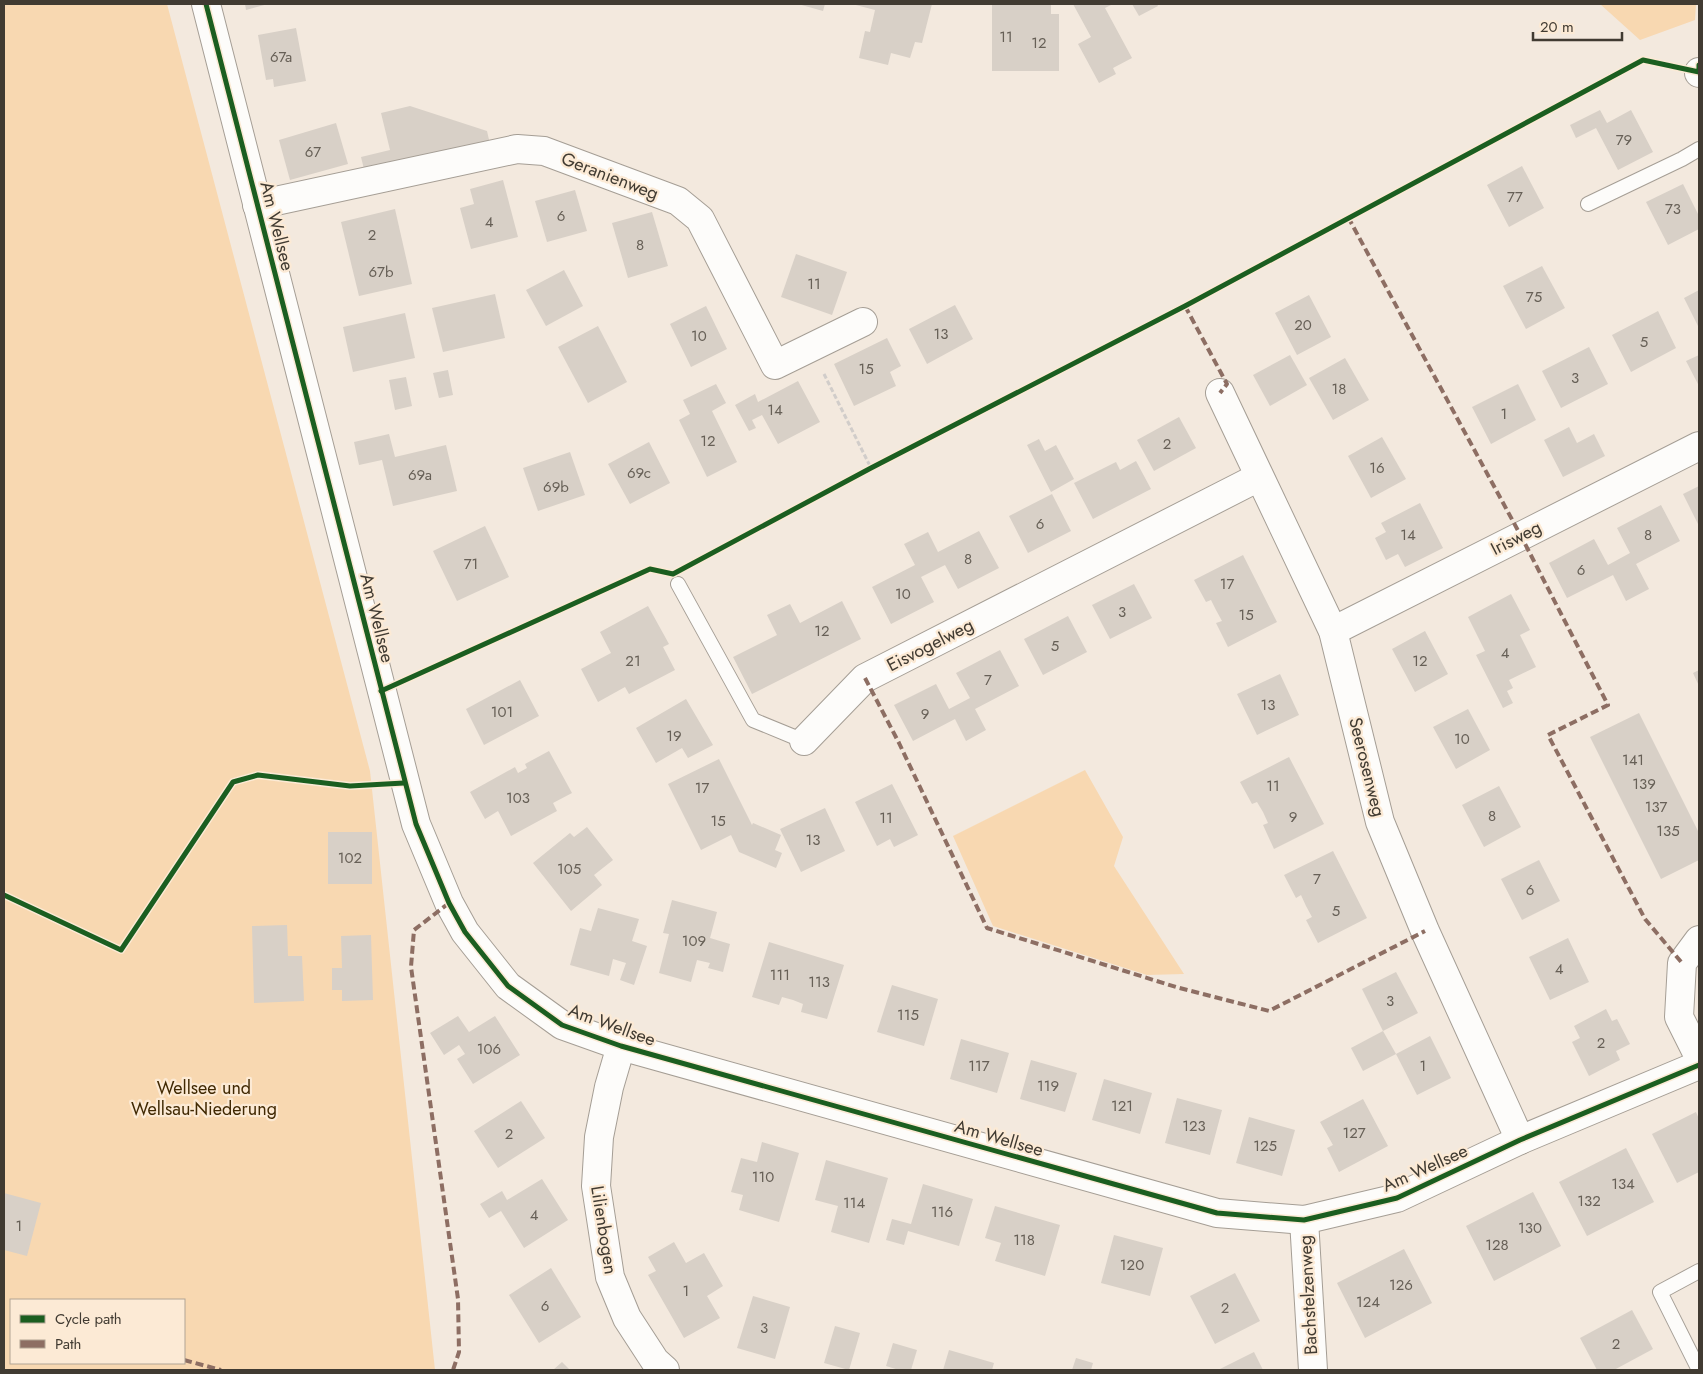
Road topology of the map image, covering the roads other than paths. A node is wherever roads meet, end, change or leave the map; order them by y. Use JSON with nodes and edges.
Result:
{"nodes":[{"id":1,"x":206,"y":4,"type":"edge"},
{"id":2,"x":1699,"y":149,"type":"edge"},
{"id":3,"x":1588,"y":204,"type":"dead end"},
{"id":4,"x":258,"y":205,"type":"junction"},
{"id":5,"x":863,"y":322,"type":"dead end"},
{"id":6,"x":1220,"y":393,"type":"dead end"},
{"id":7,"x":1699,"y":446,"type":"edge"},
{"id":8,"x":1260,"y":477,"type":"junction"},
{"id":9,"x":678,"y":584,"type":"dead end"},
{"id":10,"x":1333,"y":631,"type":"junction"},
{"id":11,"x":804,"y":740,"type":"joint"},
{"id":12,"x":1699,"y":940,"type":"edge"},
{"id":13,"x":621,"y":1046,"type":"junction"},
{"id":14,"x":1699,"y":1057,"type":"edge"},
{"id":15,"x":1699,"y":1065,"type":"edge"},
{"id":16,"x":1520,"y":1140,"type":"junction"},
{"id":17,"x":1304,"y":1220,"type":"junction"},
{"id":18,"x":1699,"y":1270,"type":"edge"},
{"id":19,"x":665,"y":1370,"type":"edge"},
{"id":20,"x":1313,"y":1370,"type":"edge"},
{"id":21,"x":1699,"y":1370,"type":"edge"}],
"edges":[{"from":1,"to":4,"type":"street","name":"Am Wellsee"},
{"from":2,"to":3,"type":"lane"},
{"from":4,"to":5,"type":"street","name":"Geranienweg"},
{"from":4,"to":13,"type":"street","name":"Am Wellsee"},
{"from":6,"to":8,"type":"street","name":"Seerosenweg"},
{"from":7,"to":10,"type":"street","name":"Irisweg"},
{"from":8,"to":10,"type":"street","name":"Seerosenweg"},
{"from":8,"to":11,"type":"street","name":"Eisvogelweg"},
{"from":9,"to":11,"type":"lane","name":"Eisvogelweg"},
{"from":10,"to":16,"type":"street","name":"Seerosenweg"},
{"from":12,"to":14,"type":"street"},
{"from":13,"to":17,"type":"street","name":"Am Wellsee"},
{"from":13,"to":19,"type":"street","name":"Lilienbogen"},
{"from":15,"to":16,"type":"street","name":"Am Wellsee"},
{"from":16,"to":17,"type":"street","name":"Am Wellsee"},
{"from":17,"to":20,"type":"street","name":"Bachstelzenweg"},
{"from":18,"to":21,"type":"lane"}]}
